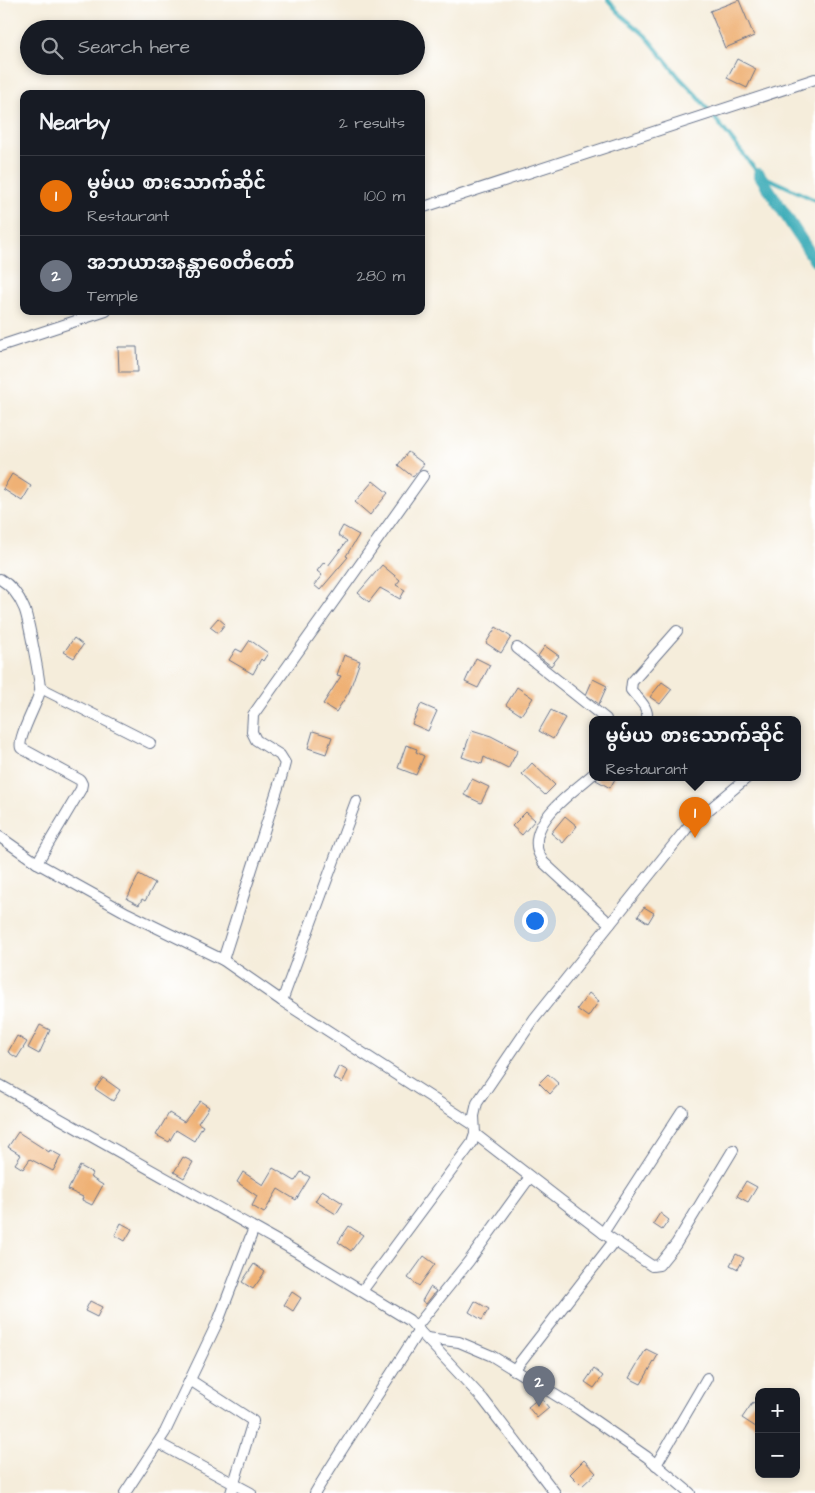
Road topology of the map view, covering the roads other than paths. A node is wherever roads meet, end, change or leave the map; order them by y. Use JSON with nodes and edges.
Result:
{"nodes":[{"id":1,"x":815,"y":79,"type":"edge"},
{"id":2,"x":425,"y":207,"type":"edge"},
{"id":3,"x":94,"y":315,"type":"edge"},
{"id":4,"x":0,"y":346,"type":"edge"},
{"id":5,"x":423,"y":476,"type":"dead end"},
{"id":6,"x":0,"y":580,"type":"edge"},
{"id":7,"x":677,"y":631,"type":"dead end"},
{"id":8,"x":517,"y":648,"type":"dead end"},
{"id":9,"x":40,"y":688,"type":"junction"},
{"id":10,"x":602,"y":716,"type":"edge"},
{"id":11,"x":648,"y":716,"type":"edge"},
{"id":12,"x":150,"y":743,"type":"dead end"},
{"id":13,"x":589,"y":778,"type":"edge"},
{"id":14,"x":743,"y":781,"type":"edge"},
{"id":15,"x":356,"y":801,"type":"dead end"},
{"id":16,"x":0,"y":837,"type":"edge"},
{"id":17,"x":37,"y":863,"type":"junction"},
{"id":18,"x":610,"y":924,"type":"junction"},
{"id":19,"x":223,"y":960,"type":"junction"},
{"id":20,"x":282,"y":1001,"type":"junction"},
{"id":21,"x":0,"y":1085,"type":"edge"},
{"id":22,"x":682,"y":1111,"type":"dead end"},
{"id":23,"x":475,"y":1130,"type":"junction"},
{"id":24,"x":733,"y":1150,"type":"dead end"},
{"id":25,"x":530,"y":1177,"type":"junction"},
{"id":26,"x":254,"y":1228,"type":"junction"},
{"id":27,"x":602,"y":1233,"type":"junction"},
{"id":28,"x":614,"y":1241,"type":"junction"},
{"id":29,"x":362,"y":1292,"type":"junction"},
{"id":30,"x":417,"y":1328,"type":"junction"},
{"id":31,"x":427,"y":1338,"type":"junction"},
{"id":32,"x":514,"y":1370,"type":"junction"},
{"id":33,"x":707,"y":1378,"type":"dead end"},
{"id":34,"x":190,"y":1380,"type":"junction"},
{"id":35,"x":158,"y":1443,"type":"junction"},
{"id":36,"x":656,"y":1465,"type":"junction"},
{"id":37,"x":233,"y":1489,"type":"edge"},
{"id":38,"x":126,"y":1493,"type":"edge"},
{"id":39,"x":251,"y":1493,"type":"edge"},
{"id":40,"x":315,"y":1493,"type":"edge"},
{"id":41,"x":555,"y":1493,"type":"edge"},
{"id":42,"x":690,"y":1493,"type":"edge"}],
"edges":[{"from":1,"to":2,"type":"street"},
{"from":3,"to":4,"type":"street"},
{"from":5,"to":19,"type":"street"},
{"from":6,"to":9,"type":"street"},
{"from":7,"to":11,"type":"street"},
{"from":8,"to":10,"type":"street"},
{"from":9,"to":12,"type":"street"},
{"from":9,"to":17,"type":"street"},
{"from":13,"to":18,"type":"street"},
{"from":14,"to":18,"type":"street"},
{"from":15,"to":20,"type":"street"},
{"from":16,"to":17,"type":"street"},
{"from":17,"to":19,"type":"street"},
{"from":18,"to":23,"type":"street"},
{"from":19,"to":20,"type":"street"},
{"from":20,"to":23,"type":"street"},
{"from":21,"to":26,"type":"street"},
{"from":22,"to":27,"type":"street"},
{"from":23,"to":25,"type":"street"},
{"from":23,"to":29,"type":"street"},
{"from":24,"to":28,"type":"street"},
{"from":25,"to":27,"type":"street"},
{"from":25,"to":30,"type":"street"},
{"from":26,"to":29,"type":"street"},
{"from":26,"to":34,"type":"street"},
{"from":27,"to":28,"type":"street"},
{"from":28,"to":32,"type":"street"},
{"from":29,"to":30,"type":"street"},
{"from":30,"to":31,"type":"street"},
{"from":30,"to":40,"type":"street"},
{"from":31,"to":32,"type":"street"},
{"from":31,"to":41,"type":"street"},
{"from":32,"to":36,"type":"street"},
{"from":33,"to":36,"type":"street"},
{"from":34,"to":35,"type":"street"},
{"from":34,"to":37,"type":"street"},
{"from":35,"to":37,"type":"street"},
{"from":35,"to":38,"type":"street"},
{"from":36,"to":42,"type":"street"},
{"from":37,"to":39,"type":"street"}]}
